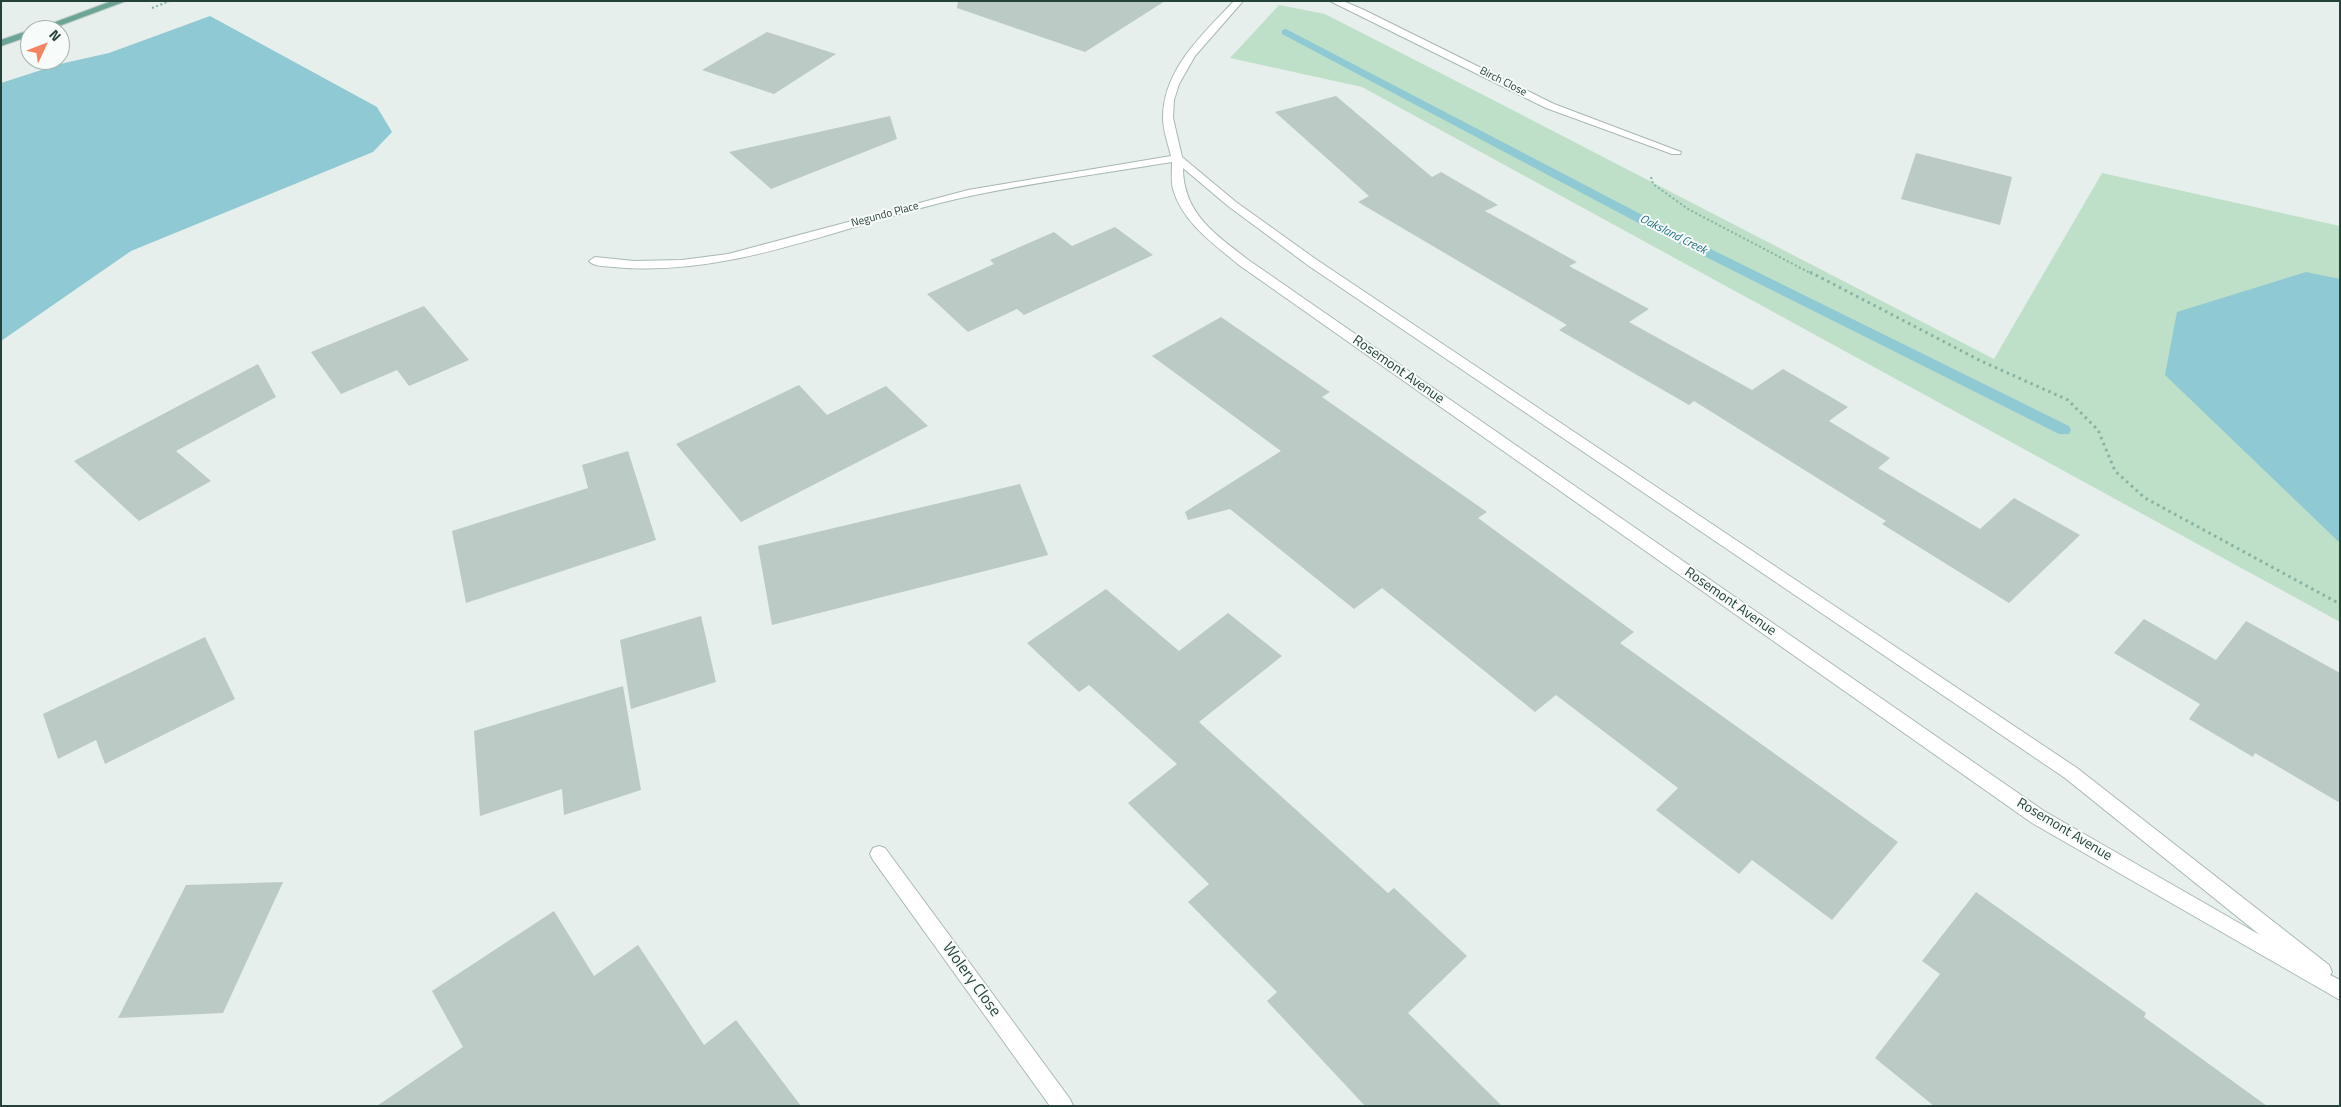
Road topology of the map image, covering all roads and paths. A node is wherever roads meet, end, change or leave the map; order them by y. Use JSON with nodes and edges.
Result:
{"nodes":[{"id":1,"x":122,"y":1,"type":"edge"},
{"id":2,"x":1238,"y":1,"type":"edge"},
{"id":3,"x":1334,"y":1,"type":"edge"},
{"id":4,"x":68,"y":20,"type":"edge"},
{"id":5,"x":20,"y":36,"type":"edge"},
{"id":6,"x":1,"y":43,"type":"edge"},
{"id":7,"x":1676,"y":152,"type":"joint"},
{"id":8,"x":1176,"y":158,"type":"junction"},
{"id":9,"x":595,"y":261,"type":"dead end"},
{"id":10,"x":2340,"y":604,"type":"edge"},
{"id":11,"x":879,"y":854,"type":"dead end"},
{"id":12,"x":2340,"y":986,"type":"edge"},
{"id":13,"x":2340,"y":991,"type":"edge"},
{"id":14,"x":1063,"y":1106,"type":"edge"}],
"edges":[{"from":1,"to":4,"type":"main road"},
{"from":2,"to":8,"type":"street","name":"Rosemont Avenue"},
{"from":3,"to":7,"type":"street","name":"Birch Close"},
{"from":5,"to":6,"type":"main road"},
{"from":7,"to":10,"type":"path"},
{"from":8,"to":9,"type":"street","name":"Negundo Place"},
{"from":8,"to":12,"type":"street"},
{"from":8,"to":13,"type":"street","name":"Rosemont Avenue"},
{"from":11,"to":14,"type":"street","name":"Wolery Close"}]}
